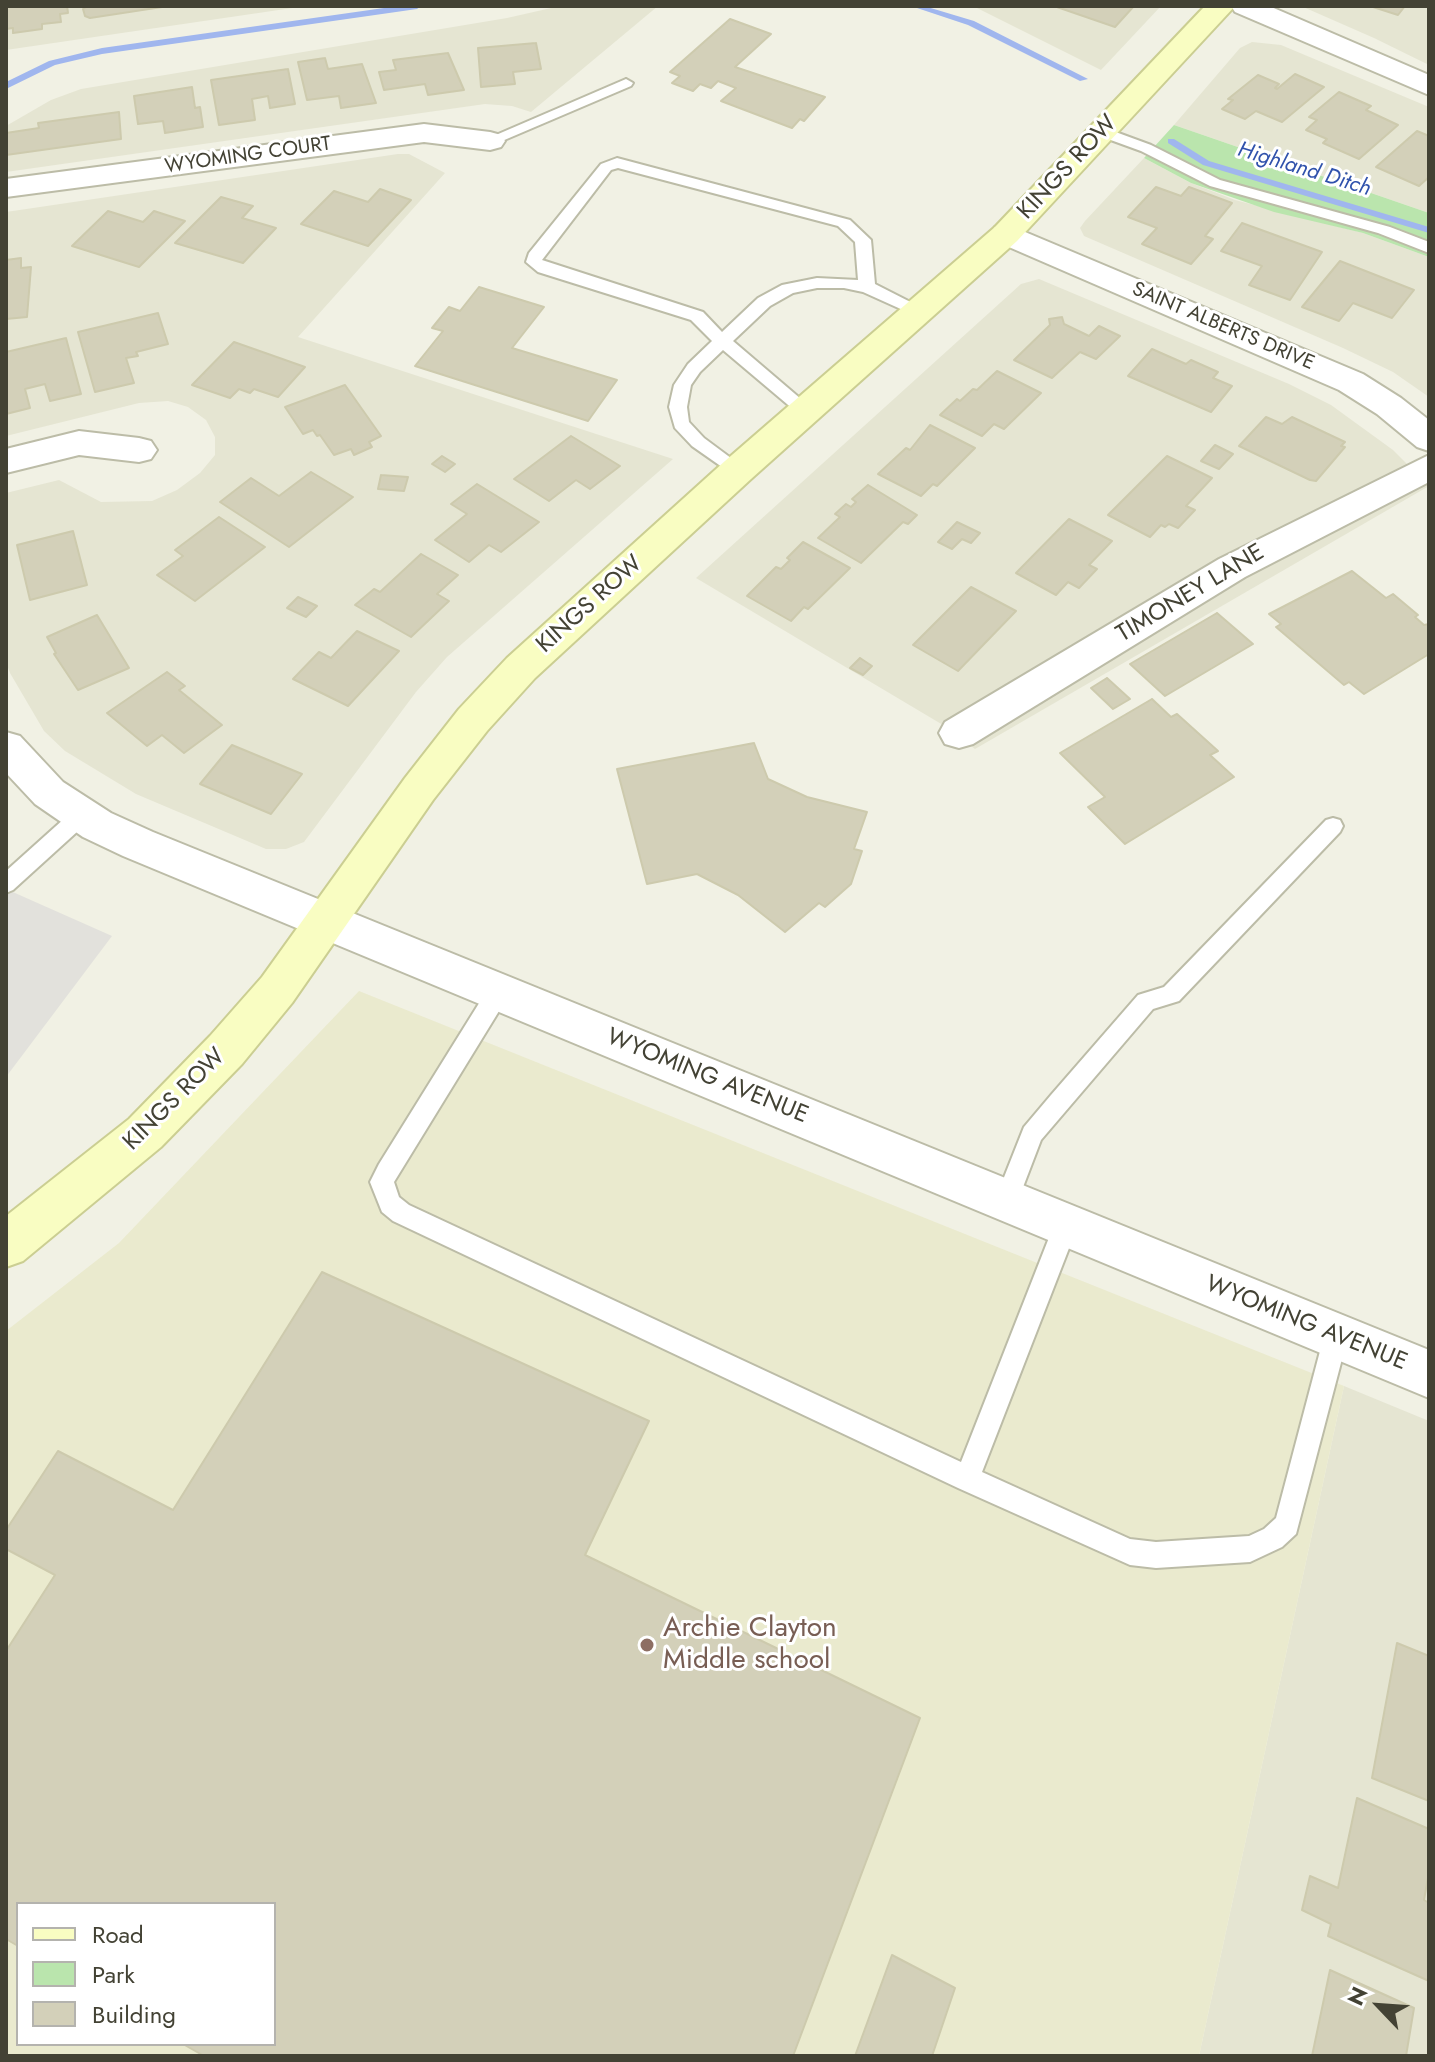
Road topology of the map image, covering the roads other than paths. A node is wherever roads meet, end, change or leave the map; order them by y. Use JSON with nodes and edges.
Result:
{"nodes":[{"id":1,"x":1221,"y":6,"type":"edge"},
{"id":2,"x":1245,"y":6,"type":"edge"},
{"id":3,"x":626,"y":83,"type":"dead end"},
{"id":4,"x":1429,"y":86,"type":"edge"},
{"id":5,"x":1102,"y":132,"type":"junction"},
{"id":6,"x":490,"y":141,"type":"joint"},
{"id":7,"x":6,"y":188,"type":"edge"},
{"id":8,"x":1006,"y":234,"type":"junction"},
{"id":9,"x":1429,"y":248,"type":"edge"},
{"id":10,"x":867,"y":287,"type":"junction"},
{"id":11,"x":920,"y":311,"type":"junction"},
{"id":12,"x":722,"y":341,"type":"junction"},
{"id":13,"x":806,"y":411,"type":"junction"},
{"id":14,"x":1429,"y":439,"type":"edge"},
{"id":15,"x":139,"y":450,"type":"dead end"},
{"id":16,"x":6,"y":461,"type":"edge"},
{"id":17,"x":1429,"y":467,"type":"edge"},
{"id":18,"x":738,"y":470,"type":"junction"},
{"id":19,"x":959,"y":733,"type":"dead end"},
{"id":20,"x":6,"y":747,"type":"edge"},
{"id":21,"x":82,"y":815,"type":"junction"},
{"id":22,"x":1333,"y":826,"type":"dead end"},
{"id":23,"x":6,"y":884,"type":"edge"},
{"id":24,"x":326,"y":920,"type":"junction"},
{"id":25,"x":499,"y":991,"type":"junction"},
{"id":26,"x":1007,"y":1200,"type":"junction"},
{"id":27,"x":1066,"y":1225,"type":"junction"},
{"id":28,"x":6,"y":1245,"type":"edge"},
{"id":29,"x":1336,"y":1336,"type":"junction"},
{"id":30,"x":1429,"y":1374,"type":"edge"},
{"id":31,"x":967,"y":1479,"type":"junction"}],
"edges":[{"from":1,"to":5,"type":"main road","name":"KINGS ROW"},
{"from":2,"to":4,"type":"street"},
{"from":3,"to":6,"type":"lane"},
{"from":5,"to":8,"type":"main road","name":"KINGS ROW"},
{"from":5,"to":9,"type":"lane"},
{"from":6,"to":7,"type":"street","name":"WYOMING COURT"},
{"from":8,"to":11,"type":"main road","name":"KINGS ROW"},
{"from":8,"to":14,"type":"street","name":"SAINT ALBERTS DRIVE"},
{"from":10,"to":11,"type":"lane"},
{"from":10,"to":12,"type":"lane"},
{"from":10,"to":12,"type":"lane"},
{"from":11,"to":13,"type":"main road","name":"KINGS ROW"},
{"from":12,"to":13,"type":"lane"},
{"from":12,"to":18,"type":"lane"},
{"from":13,"to":18,"type":"main road","name":"KINGS ROW"},
{"from":15,"to":16,"type":"street"},
{"from":17,"to":19,"type":"street","name":"TIMONEY LANE"},
{"from":18,"to":24,"type":"main road","name":"KINGS ROW"},
{"from":20,"to":21,"type":"street","name":"WYOMING AVENUE"},
{"from":21,"to":23,"type":"lane"},
{"from":21,"to":24,"type":"street","name":"WYOMING AVENUE"},
{"from":22,"to":26,"type":"lane"},
{"from":24,"to":25,"type":"street","name":"WYOMING AVENUE"},
{"from":24,"to":28,"type":"main road","name":"KINGS ROW"},
{"from":25,"to":26,"type":"street","name":"WYOMING AVENUE"},
{"from":25,"to":31,"type":"lane"},
{"from":26,"to":27,"type":"street","name":"WYOMING AVENUE"},
{"from":27,"to":29,"type":"street","name":"WYOMING AVENUE"},
{"from":27,"to":31,"type":"lane"},
{"from":29,"to":30,"type":"street","name":"WYOMING AVENUE"},
{"from":29,"to":31,"type":"lane"}]}
